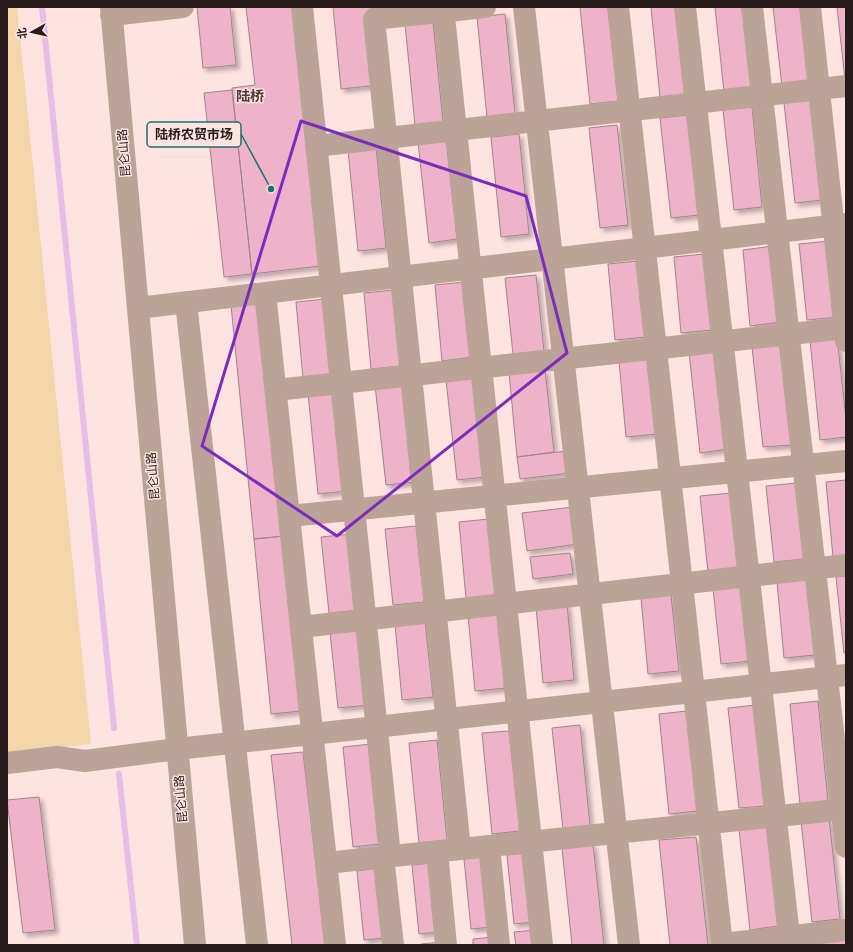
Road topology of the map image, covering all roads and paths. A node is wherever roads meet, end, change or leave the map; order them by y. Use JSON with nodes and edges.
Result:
{"nodes":[{"id":1,"x":183,"y":7,"type":"edge"},
{"id":2,"x":302,"y":7,"type":"edge"},
{"id":3,"x":485,"y":7,"type":"edge"},
{"id":4,"x":524,"y":7,"type":"edge"},
{"id":5,"x":618,"y":7,"type":"edge"},
{"id":6,"x":685,"y":7,"type":"edge"},
{"id":7,"x":752,"y":7,"type":"edge"},
{"id":8,"x":810,"y":7,"type":"edge"},
{"id":9,"x":443,"y":9,"type":"edge"},
{"id":10,"x":111,"y":11,"type":"edge"},
{"id":11,"x":846,"y":86,"type":"edge"},
{"id":12,"x":819,"y":89,"type":"junction"},
{"id":13,"x":762,"y":96,"type":"junction"},
{"id":14,"x":696,"y":103,"type":"junction"},
{"id":15,"x":630,"y":111,"type":"junction"},
{"id":16,"x":537,"y":121,"type":"junction"},
{"id":17,"x":456,"y":130,"type":"junction"},
{"id":18,"x":386,"y":138,"type":"junction"},
{"id":19,"x":316,"y":146,"type":"junction"},
{"id":20,"x":840,"y":224,"type":"edge"},
{"id":21,"x":777,"y":232,"type":"junction"},
{"id":22,"x":711,"y":240,"type":"junction"},
{"id":23,"x":645,"y":248,"type":"junction"},
{"id":24,"x":552,"y":258,"type":"junction"},
{"id":25,"x":471,"y":268,"type":"junction"},
{"id":26,"x":400,"y":276,"type":"junction"},
{"id":27,"x":331,"y":285,"type":"junction"},
{"id":28,"x":265,"y":292,"type":"junction"},
{"id":29,"x":186,"y":302,"type":"junction"},
{"id":30,"x":138,"y":308,"type":"junction"},
{"id":31,"x":846,"y":332,"type":"edge"},
{"id":32,"x":789,"y":334,"type":"junction"},
{"id":33,"x":722,"y":341,"type":"junction"},
{"id":34,"x":656,"y":348,"type":"junction"},
{"id":35,"x":564,"y":359,"type":"junction"},
{"id":36,"x":481,"y":368,"type":"junction"},
{"id":37,"x":410,"y":375,"type":"junction"},
{"id":38,"x":341,"y":383,"type":"junction"},
{"id":39,"x":276,"y":390,"type":"junction"},
{"id":40,"x":846,"y":461,"type":"edge"},
{"id":41,"x":803,"y":465,"type":"junction"},
{"id":42,"x":737,"y":472,"type":"junction"},
{"id":43,"x":670,"y":478,"type":"junction"},
{"id":44,"x":578,"y":487,"type":"junction"},
{"id":45,"x":495,"y":495,"type":"junction"},
{"id":46,"x":423,"y":502,"type":"junction"},
{"id":47,"x":354,"y":509,"type":"junction"},
{"id":48,"x":289,"y":516,"type":"junction"},
{"id":49,"x":846,"y":565,"type":"edge"},
{"id":50,"x":815,"y":569,"type":"junction"},
{"id":51,"x":748,"y":576,"type":"junction"},
{"id":52,"x":682,"y":584,"type":"junction"},
{"id":53,"x":590,"y":594,"type":"junction"},
{"id":54,"x":506,"y":603,"type":"junction"},
{"id":55,"x":435,"y":611,"type":"junction"},
{"id":56,"x":366,"y":619,"type":"junction"},
{"id":57,"x":301,"y":626,"type":"junction"},
{"id":58,"x":836,"y":676,"type":"edge"},
{"id":59,"x":760,"y":685,"type":"junction"},
{"id":60,"x":694,"y":692,"type":"junction"},
{"id":61,"x":602,"y":703,"type":"junction"},
{"id":62,"x":518,"y":712,"type":"junction"},
{"id":63,"x":446,"y":720,"type":"junction"},
{"id":64,"x":377,"y":727,"type":"junction"},
{"id":65,"x":313,"y":734,"type":"junction"},
{"id":66,"x":235,"y":743,"type":"junction"},
{"id":67,"x":177,"y":749,"type":"junction"},
{"id":68,"x":7,"y":763,"type":"edge"},
{"id":69,"x":844,"y":809,"type":"edge"},
{"id":70,"x":775,"y":816,"type":"junction"},
{"id":71,"x":708,"y":823,"type":"junction"},
{"id":72,"x":616,"y":833,"type":"junction"},
{"id":73,"x":532,"y":842,"type":"junction"},
{"id":74,"x":489,"y":846,"type":"junction"},
{"id":75,"x":846,"y":847,"type":"edge"},
{"id":76,"x":460,"y":849,"type":"junction"},
{"id":77,"x":437,"y":852,"type":"junction"},
{"id":78,"x":387,"y":857,"type":"junction"},
{"id":79,"x":326,"y":863,"type":"junction"},
{"id":80,"x":846,"y":930,"type":"edge"},
{"id":81,"x":789,"y":941,"type":"edge"},
{"id":82,"x":194,"y":945,"type":"edge"},
{"id":83,"x":257,"y":945,"type":"edge"},
{"id":84,"x":335,"y":945,"type":"edge"},
{"id":85,"x":393,"y":945,"type":"edge"},
{"id":86,"x":446,"y":945,"type":"edge"},
{"id":87,"x":499,"y":945,"type":"edge"},
{"id":88,"x":542,"y":945,"type":"edge"},
{"id":89,"x":629,"y":945,"type":"edge"},
{"id":90,"x":722,"y":945,"type":"edge"}],
"edges":[{"from":1,"to":10,"type":"street"},
{"from":2,"to":19,"type":"street"},
{"from":3,"to":9,"type":"street"},
{"from":4,"to":16,"type":"street"},
{"from":5,"to":15,"type":"street"},
{"from":6,"to":14,"type":"street"},
{"from":7,"to":13,"type":"street"},
{"from":8,"to":12,"type":"street"},
{"from":9,"to":17,"type":"street"},
{"from":9,"to":18,"type":"street"},
{"from":10,"to":30,"type":"street","name":"昆仑山路"},
{"from":11,"to":12,"type":"street"},
{"from":12,"to":13,"type":"street"},
{"from":12,"to":20,"type":"street"},
{"from":13,"to":14,"type":"street"},
{"from":13,"to":21,"type":"street"},
{"from":14,"to":15,"type":"street"},
{"from":14,"to":22,"type":"street"},
{"from":15,"to":16,"type":"street"},
{"from":15,"to":23,"type":"street"},
{"from":16,"to":17,"type":"street"},
{"from":16,"to":24,"type":"street"},
{"from":17,"to":18,"type":"street"},
{"from":17,"to":25,"type":"street"},
{"from":18,"to":19,"type":"street"},
{"from":18,"to":26,"type":"street"},
{"from":19,"to":27,"type":"street"},
{"from":20,"to":21,"type":"street"},
{"from":20,"to":31,"type":"street"},
{"from":21,"to":22,"type":"street"},
{"from":21,"to":32,"type":"street"},
{"from":22,"to":23,"type":"street"},
{"from":22,"to":33,"type":"street"},
{"from":23,"to":24,"type":"street"},
{"from":23,"to":34,"type":"street"},
{"from":24,"to":25,"type":"street"},
{"from":24,"to":35,"type":"street"},
{"from":25,"to":26,"type":"street"},
{"from":25,"to":36,"type":"street"},
{"from":26,"to":27,"type":"street"},
{"from":26,"to":37,"type":"street"},
{"from":27,"to":28,"type":"street"},
{"from":27,"to":38,"type":"street"},
{"from":28,"to":29,"type":"street"},
{"from":28,"to":39,"type":"street"},
{"from":29,"to":30,"type":"street"},
{"from":29,"to":66,"type":"street"},
{"from":30,"to":67,"type":"street","name":"昆仑山路"},
{"from":31,"to":32,"type":"street"},
{"from":32,"to":33,"type":"street"},
{"from":32,"to":41,"type":"street"},
{"from":33,"to":34,"type":"street"},
{"from":33,"to":42,"type":"street"},
{"from":34,"to":35,"type":"street"},
{"from":34,"to":43,"type":"street"},
{"from":35,"to":36,"type":"street"},
{"from":35,"to":44,"type":"street"},
{"from":36,"to":37,"type":"street"},
{"from":36,"to":45,"type":"street"},
{"from":37,"to":38,"type":"street"},
{"from":37,"to":46,"type":"street"},
{"from":38,"to":39,"type":"street"},
{"from":38,"to":47,"type":"street"},
{"from":39,"to":48,"type":"street"},
{"from":40,"to":41,"type":"street"},
{"from":41,"to":42,"type":"street"},
{"from":41,"to":50,"type":"street"},
{"from":42,"to":43,"type":"street"},
{"from":42,"to":51,"type":"street"},
{"from":43,"to":44,"type":"street"},
{"from":43,"to":52,"type":"street"},
{"from":44,"to":45,"type":"street"},
{"from":44,"to":53,"type":"street"},
{"from":45,"to":46,"type":"street"},
{"from":45,"to":54,"type":"street"},
{"from":46,"to":47,"type":"street"},
{"from":46,"to":55,"type":"street"},
{"from":47,"to":48,"type":"street"},
{"from":47,"to":56,"type":"street"},
{"from":48,"to":57,"type":"street"},
{"from":49,"to":50,"type":"street"},
{"from":50,"to":51,"type":"street"},
{"from":50,"to":58,"type":"street"},
{"from":51,"to":52,"type":"street"},
{"from":51,"to":59,"type":"street"},
{"from":52,"to":53,"type":"street"},
{"from":52,"to":60,"type":"street"},
{"from":53,"to":54,"type":"street"},
{"from":53,"to":61,"type":"street"},
{"from":54,"to":55,"type":"street"},
{"from":54,"to":62,"type":"street"},
{"from":55,"to":56,"type":"street"},
{"from":55,"to":63,"type":"street"},
{"from":56,"to":57,"type":"street"},
{"from":56,"to":64,"type":"street"},
{"from":57,"to":65,"type":"street"},
{"from":58,"to":59,"type":"street"},
{"from":58,"to":69,"type":"street"},
{"from":59,"to":60,"type":"street"},
{"from":59,"to":70,"type":"street"},
{"from":60,"to":61,"type":"street"},
{"from":60,"to":71,"type":"street"},
{"from":61,"to":62,"type":"street"},
{"from":61,"to":72,"type":"street"},
{"from":62,"to":63,"type":"street"},
{"from":62,"to":73,"type":"street"},
{"from":63,"to":64,"type":"street"},
{"from":63,"to":76,"type":"street"},
{"from":64,"to":65,"type":"street"},
{"from":64,"to":78,"type":"street"},
{"from":65,"to":66,"type":"street"},
{"from":65,"to":79,"type":"street"},
{"from":66,"to":67,"type":"street"},
{"from":66,"to":83,"type":"street"},
{"from":67,"to":68,"type":"street"},
{"from":67,"to":82,"type":"street","name":"昆仑山路"},
{"from":69,"to":70,"type":"street"},
{"from":69,"to":75,"type":"street"},
{"from":70,"to":71,"type":"street"},
{"from":70,"to":81,"type":"street"},
{"from":71,"to":72,"type":"street"},
{"from":71,"to":90,"type":"street"},
{"from":72,"to":73,"type":"street"},
{"from":72,"to":89,"type":"street"},
{"from":73,"to":74,"type":"street"},
{"from":73,"to":88,"type":"street"},
{"from":74,"to":76,"type":"street"},
{"from":74,"to":87,"type":"street"},
{"from":76,"to":77,"type":"street"},
{"from":77,"to":78,"type":"street"},
{"from":77,"to":86,"type":"street"},
{"from":78,"to":79,"type":"street"},
{"from":78,"to":85,"type":"street"},
{"from":79,"to":84,"type":"street"},
{"from":80,"to":81,"type":"street"},
{"from":81,"to":90,"type":"street"}]}
